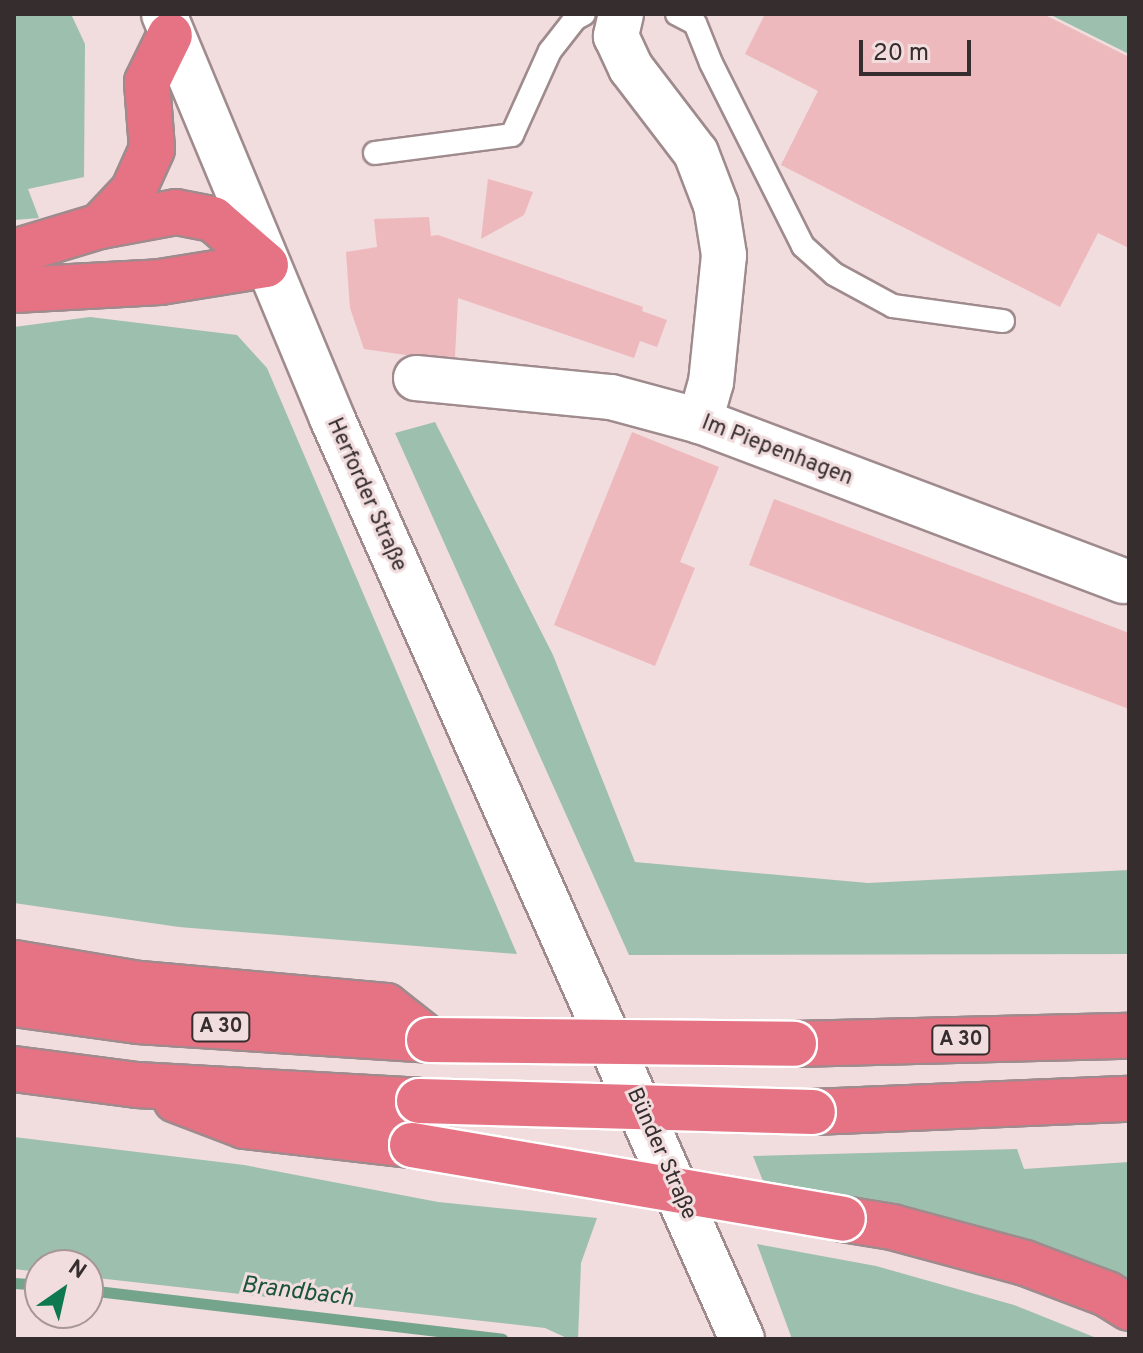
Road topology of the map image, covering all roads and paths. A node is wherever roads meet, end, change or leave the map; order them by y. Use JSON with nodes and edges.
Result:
{"nodes":[{"id":1,"x":584,"y":14,"type":"edge"},
{"id":2,"x":621,"y":14,"type":"edge"},
{"id":3,"x":677,"y":14,"type":"edge"},
{"id":4,"x":167,"y":24,"type":"edge"},
{"id":5,"x":375,"y":153,"type":"dead end"},
{"id":6,"x":100,"y":226,"type":"junction"},
{"id":7,"x":14,"y":252,"type":"edge"},
{"id":8,"x":266,"y":265,"type":"junction"},
{"id":9,"x":14,"y":290,"type":"edge"},
{"id":10,"x":1003,"y":321,"type":"dead end"},
{"id":11,"x":416,"y":378,"type":"dead end"},
{"id":12,"x":700,"y":421,"type":"junction"},
{"id":13,"x":1124,"y":581,"type":"dead end"},
{"id":14,"x":14,"y":963,"type":"edge"},
{"id":15,"x":579,"y":970,"type":"joint"},
{"id":16,"x":14,"y":1004,"type":"edge"},
{"id":17,"x":1129,"y":1036,"type":"edge"},
{"id":18,"x":429,"y":1040,"type":"junction"},
{"id":19,"x":14,"y":1069,"type":"edge"},
{"id":20,"x":137,"y":1085,"type":"junction"},
{"id":21,"x":1129,"y":1099,"type":"edge"},
{"id":22,"x":1129,"y":1308,"type":"edge"},
{"id":23,"x":742,"y":1339,"type":"edge"}],
"edges":[{"from":1,"to":5,"type":"lane"},
{"from":2,"to":12,"type":"main road"},
{"from":3,"to":10,"type":"lane"},
{"from":4,"to":6,"type":"highway"},
{"from":4,"to":8,"type":"main road","name":"Herforder Straße"},
{"from":6,"to":7,"type":"highway"},
{"from":6,"to":8,"type":"highway"},
{"from":8,"to":9,"type":"highway"},
{"from":8,"to":15,"type":"main road","name":"Herforder Straße"},
{"from":11,"to":12,"type":"main road","name":"Im Piepenhagen"},
{"from":12,"to":13,"type":"main road","name":"Im Piepenhagen"},
{"from":14,"to":18,"type":"highway"},
{"from":15,"to":23,"type":"main road","name":"Bünder Straße"},
{"from":16,"to":18,"type":"highway","number":"A 30"},
{"from":17,"to":18,"type":"highway","number":"A 30","bridge":true},
{"from":19,"to":20,"type":"highway"},
{"from":20,"to":21,"type":"highway","bridge":true},
{"from":20,"to":22,"type":"highway","bridge":true}]}
